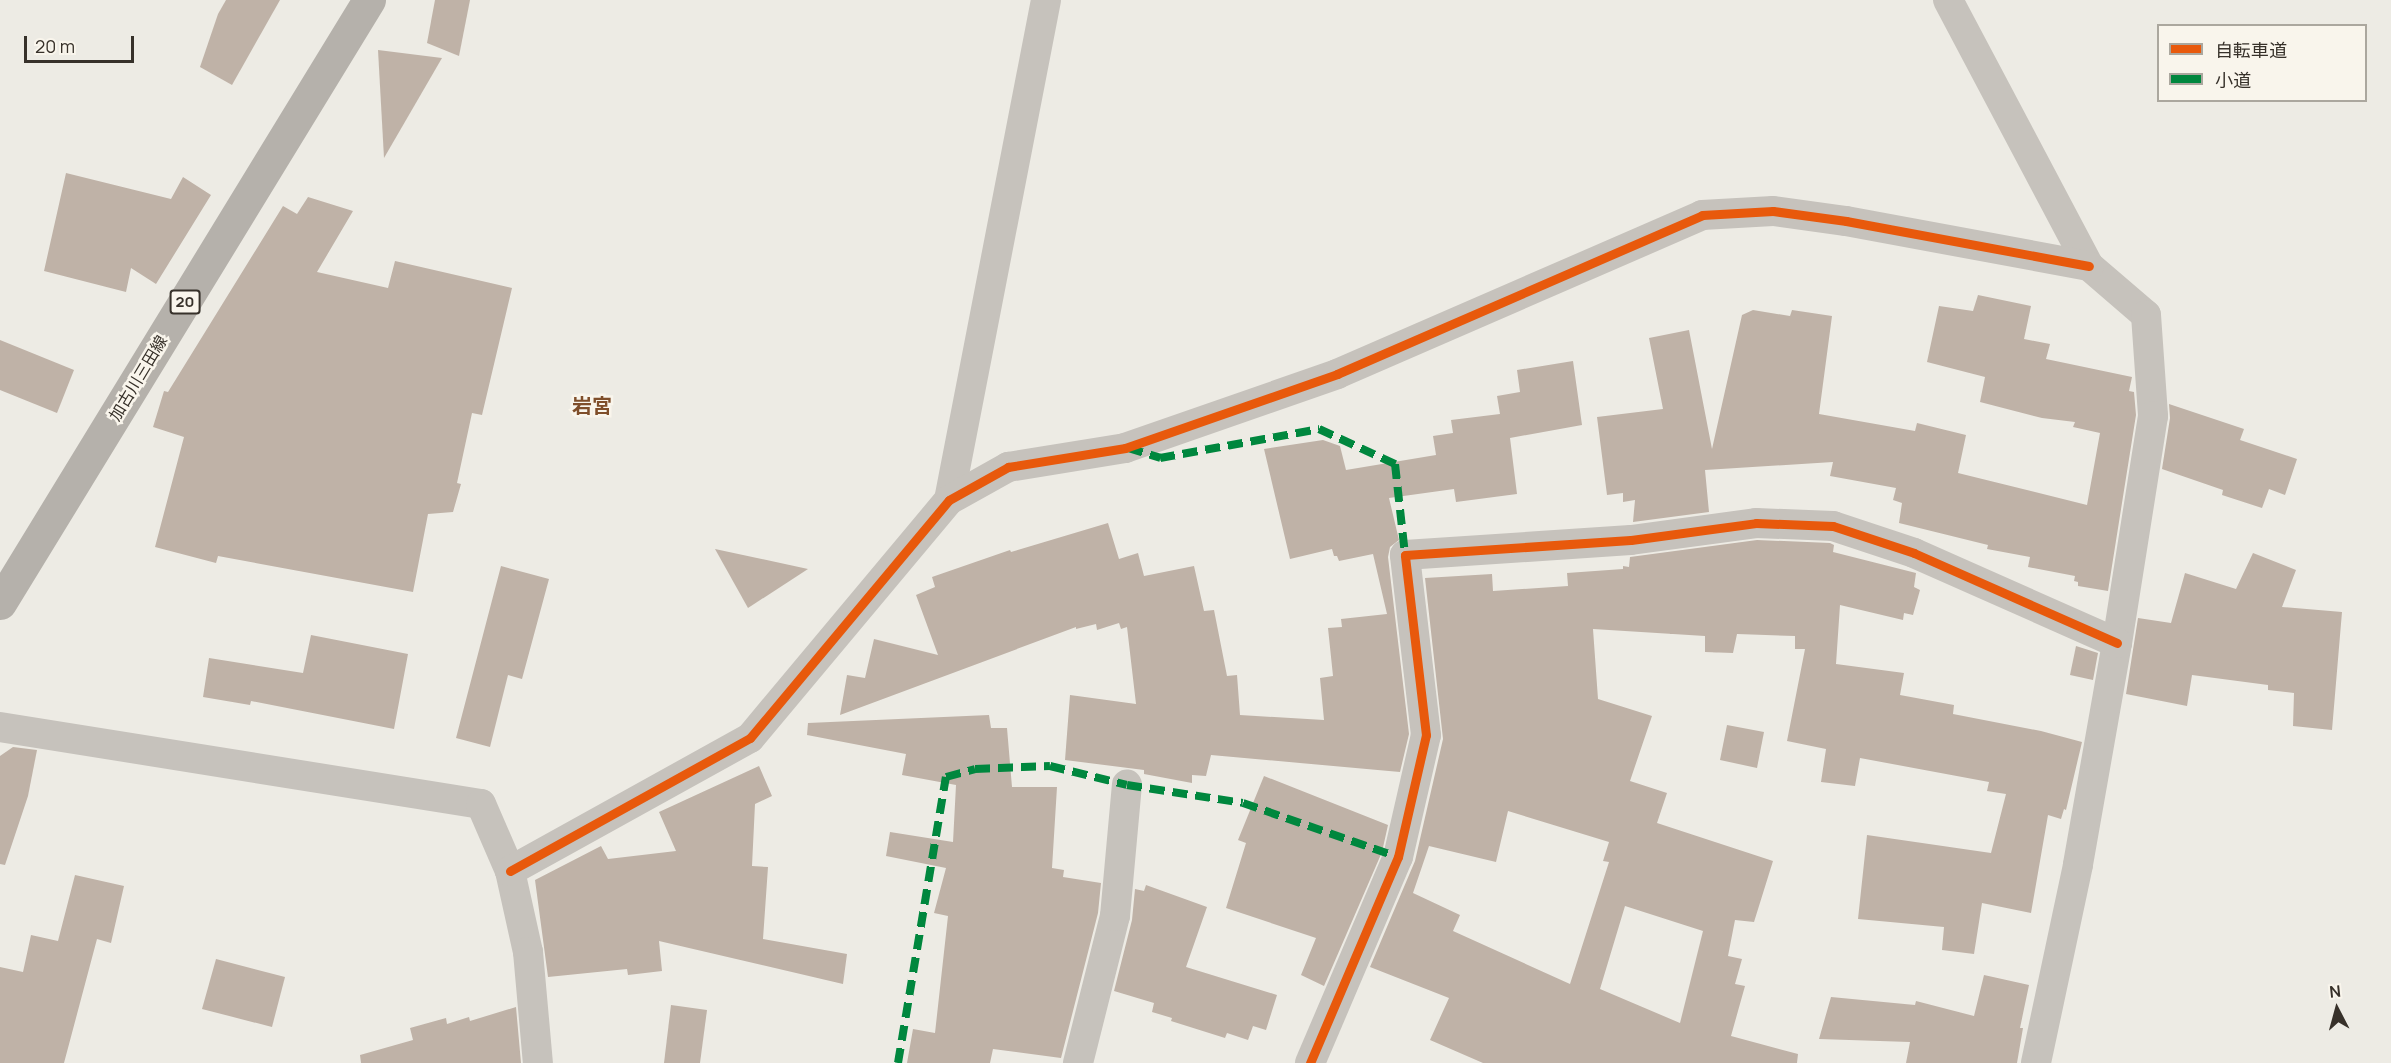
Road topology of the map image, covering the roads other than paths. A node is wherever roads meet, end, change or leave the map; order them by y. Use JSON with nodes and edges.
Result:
{"nodes":[{"id":1,"x":369,"y":0,"type":"edge"},
{"id":2,"x":1046,"y":0,"type":"edge"},
{"id":3,"x":1948,"y":0,"type":"edge"},
{"id":4,"x":2089,"y":266,"type":"junction"},
{"id":5,"x":949,"y":500,"type":"junction"},
{"id":6,"x":0,"y":603,"type":"edge"},
{"id":7,"x":2117,"y":644,"type":"junction"},
{"id":8,"x":0,"y":727,"type":"edge"},
{"id":9,"x":1127,"y":785,"type":"dead end"},
{"id":10,"x":510,"y":871,"type":"junction"},
{"id":11,"x":538,"y":1063,"type":"edge"},
{"id":12,"x":1078,"y":1063,"type":"edge"},
{"id":13,"x":1310,"y":1063,"type":"edge"},
{"id":14,"x":2036,"y":1063,"type":"edge"}],
"edges":[{"from":1,"to":6,"type":"main road","name":"加古川三田線","number":"20"},
{"from":2,"to":5,"type":"street"},
{"from":3,"to":4,"type":"street"},
{"from":4,"to":5,"type":"street"},
{"from":4,"to":7,"type":"street"},
{"from":5,"to":10,"type":"street"},
{"from":7,"to":13,"type":"street"},
{"from":7,"to":14,"type":"street"},
{"from":8,"to":10,"type":"street"},
{"from":9,"to":12,"type":"street"},
{"from":10,"to":11,"type":"street"}]}
